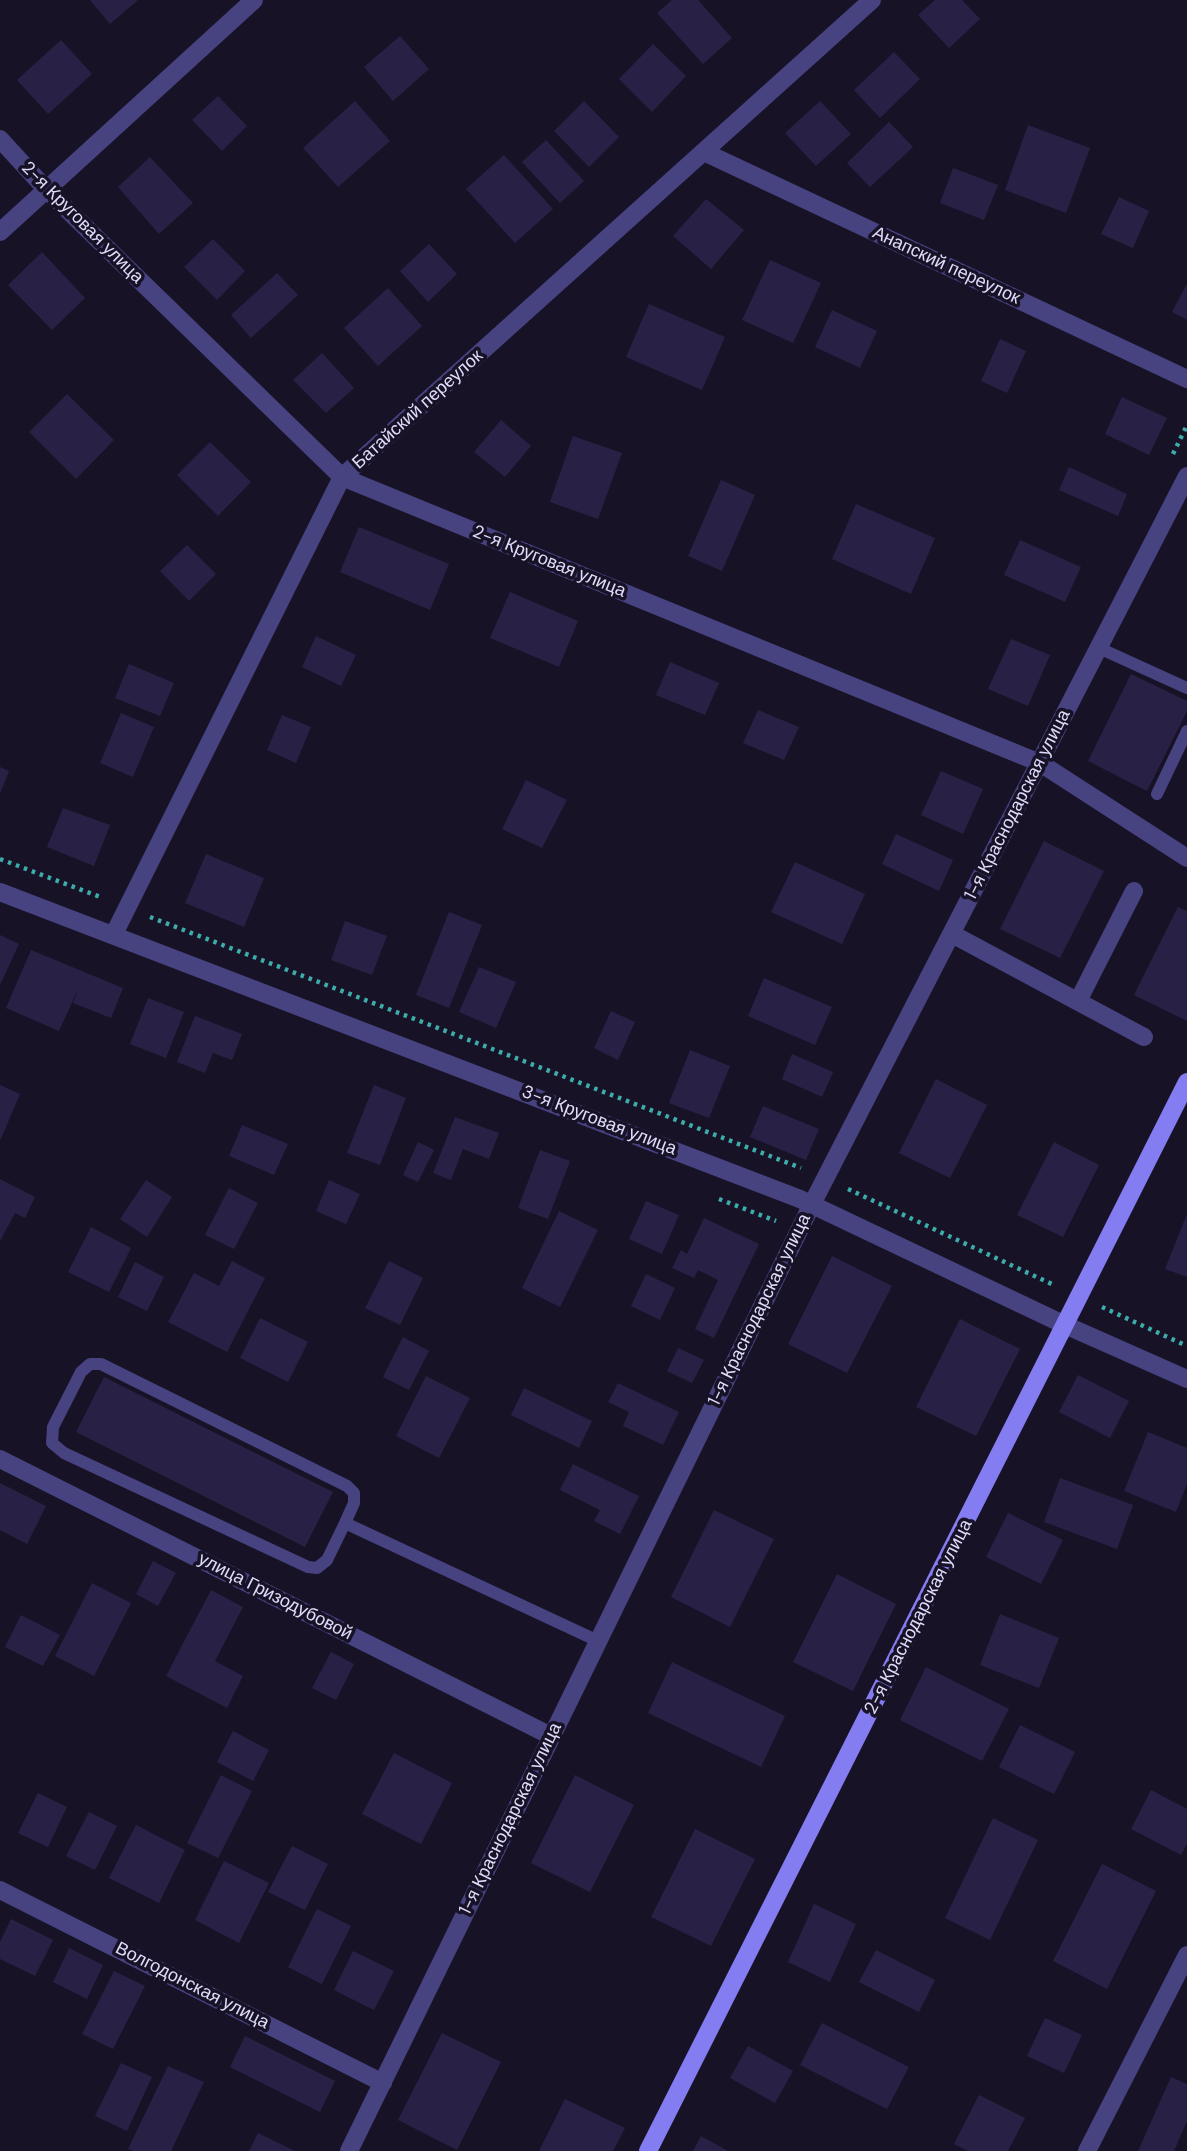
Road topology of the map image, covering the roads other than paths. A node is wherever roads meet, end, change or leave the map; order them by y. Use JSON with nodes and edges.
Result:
{"nodes":[{"id":1,"x":254,"y":0,"type":"edge"},
{"id":2,"x":872,"y":0,"type":"edge"},
{"id":3,"x":0,"y":139,"type":"edge"},
{"id":4,"x":704,"y":152,"type":"junction"},
{"id":5,"x":45,"y":188,"type":"junction"},
{"id":6,"x":0,"y":232,"type":"edge"},
{"id":7,"x":1187,"y":379,"type":"edge"},
{"id":8,"x":1187,"y":476,"type":"edge"},
{"id":9,"x":342,"y":477,"type":"junction"},
{"id":10,"x":1099,"y":648,"type":"junction"},
{"id":11,"x":1187,"y":688,"type":"edge"},
{"id":12,"x":1187,"y":731,"type":"edge"},
{"id":13,"x":1040,"y":763,"type":"junction"},
{"id":14,"x":1157,"y":794,"type":"dead end"},
{"id":15,"x":1187,"y":858,"type":"edge"},
{"id":16,"x":1134,"y":891,"type":"dead end"},
{"id":17,"x":0,"y":892,"type":"edge"},
{"id":18,"x":114,"y":934,"type":"junction"},
{"id":19,"x":951,"y":934,"type":"junction"},
{"id":20,"x":1078,"y":1001,"type":"junction"},
{"id":21,"x":1144,"y":1037,"type":"dead end"},
{"id":22,"x":1187,"y":1082,"type":"edge"},
{"id":23,"x":812,"y":1204,"type":"junction"},
{"id":24,"x":1065,"y":1325,"type":"junction"},
{"id":25,"x":1187,"y":1379,"type":"edge"},
{"id":26,"x":0,"y":1459,"type":"edge"},
{"id":27,"x":345,"y":1522,"type":"junction"},
{"id":28,"x":597,"y":1641,"type":"junction"},
{"id":29,"x":551,"y":1736,"type":"junction"},
{"id":30,"x":0,"y":1890,"type":"edge"},
{"id":31,"x":1187,"y":1955,"type":"edge"},
{"id":32,"x":383,"y":2083,"type":"junction"},
{"id":33,"x":349,"y":2151,"type":"edge"},
{"id":34,"x":648,"y":2151,"type":"edge"},
{"id":35,"x":1087,"y":2151,"type":"edge"}],
"edges":[{"from":1,"to":5,"type":"street"},
{"from":2,"to":4,"type":"street","name":"Батайский переулок"},
{"from":3,"to":5,"type":"street","name":"2-я Круговая улица"},
{"from":4,"to":7,"type":"street","name":"Анапский переулок"},
{"from":4,"to":9,"type":"street","name":"Батайский переулок"},
{"from":5,"to":6,"type":"street"},
{"from":5,"to":9,"type":"street","name":"2-я Круговая улица"},
{"from":8,"to":10,"type":"street","name":"1-я Краснодарская улица"},
{"from":9,"to":13,"type":"street","name":"2-я Круговая улица"},
{"from":9,"to":18,"type":"street","name":"Батайский переулок"},
{"from":10,"to":11,"type":"lane"},
{"from":10,"to":13,"type":"street","name":"1-я Краснодарская улица"},
{"from":12,"to":14,"type":"lane"},
{"from":13,"to":15,"type":"street","name":"2-я Круговая улица"},
{"from":13,"to":19,"type":"street","name":"1-я Краснодарская улица"},
{"from":16,"to":20,"type":"street"},
{"from":17,"to":18,"type":"street","name":"3-я Круговая улица"},
{"from":18,"to":23,"type":"street","name":"3-я Круговая улица"},
{"from":19,"to":20,"type":"street"},
{"from":19,"to":23,"type":"street","name":"1-я Краснодарская улица"},
{"from":20,"to":21,"type":"street"},
{"from":22,"to":24,"type":"street","name":"2-я Краснодарская улица"},
{"from":23,"to":24,"type":"street","name":"3-я Круговая улица"},
{"from":23,"to":28,"type":"street","name":"1-я Краснодарская улица"},
{"from":24,"to":25,"type":"street","name":"3-я Круговая улица"},
{"from":24,"to":34,"type":"street","name":"2-я Краснодарская улица"},
{"from":26,"to":29,"type":"street","name":"улица Гризодубовой"},
{"from":27,"to":27,"type":"lane"},
{"from":27,"to":28,"type":"lane"},
{"from":28,"to":29,"type":"street","name":"1-я Краснодарская улица"},
{"from":29,"to":32,"type":"street","name":"1-я Краснодарская улица"},
{"from":30,"to":32,"type":"street","name":"Волгодонская улица"},
{"from":31,"to":35,"type":"street"},
{"from":32,"to":33,"type":"street","name":"1-я Краснодарская улица"}]}
